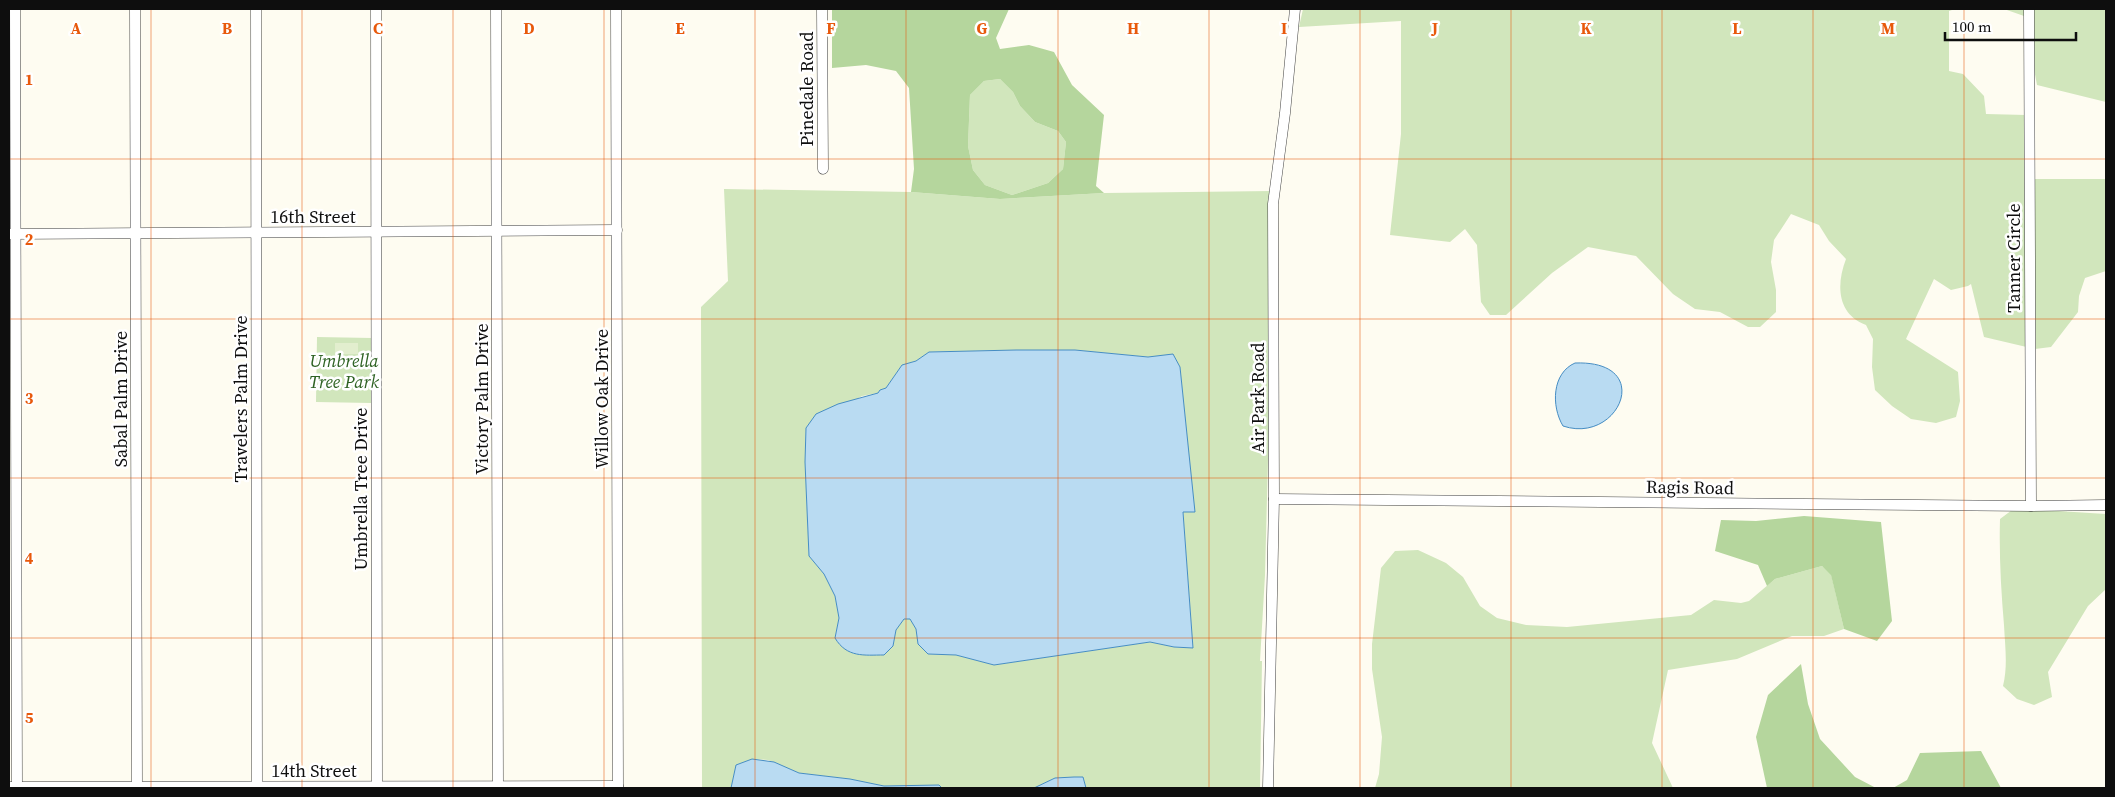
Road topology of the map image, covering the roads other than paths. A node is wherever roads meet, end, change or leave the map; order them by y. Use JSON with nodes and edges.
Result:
{"nodes":[{"id":1,"x":15,"y":9,"type":"edge"},
{"id":2,"x":135,"y":9,"type":"edge"},
{"id":3,"x":256,"y":9,"type":"edge"},
{"id":4,"x":376,"y":9,"type":"edge"},
{"id":5,"x":496,"y":9,"type":"edge"},
{"id":6,"x":616,"y":9,"type":"edge"},
{"id":7,"x":822,"y":9,"type":"edge"},
{"id":8,"x":1295,"y":9,"type":"edge"},
{"id":9,"x":2029,"y":10,"type":"dead end"},
{"id":10,"x":822,"y":169,"type":"dead end"},
{"id":11,"x":617,"y":230,"type":"junction"},
{"id":12,"x":497,"y":231,"type":"junction"},
{"id":13,"x":376,"y":232,"type":"junction"},
{"id":14,"x":136,"y":233,"type":"junction"},
{"id":15,"x":256,"y":233,"type":"junction"},
{"id":16,"x":12,"y":234,"type":"edge"},
{"id":17,"x":1274,"y":499,"type":"junction"},
{"id":18,"x":2106,"y":505,"type":"edge"},
{"id":19,"x":2031,"y":506,"type":"junction"},
{"id":20,"x":14,"y":787,"type":"edge"},
{"id":21,"x":257,"y":787,"type":"edge"},
{"id":22,"x":377,"y":787,"type":"edge"},
{"id":23,"x":498,"y":787,"type":"edge"},
{"id":24,"x":618,"y":787,"type":"edge"},
{"id":25,"x":138,"y":788,"type":"edge"},
{"id":26,"x":1268,"y":788,"type":"edge"}],
"edges":[{"from":1,"to":16,"type":"street"},
{"from":2,"to":14,"type":"street","name":"Sabal Palm Drive"},
{"from":3,"to":15,"type":"street","name":"Travelers Palm Drive"},
{"from":4,"to":13,"type":"street","name":"Umbrella Tree Drive"},
{"from":5,"to":12,"type":"street","name":"Victory Palm Drive"},
{"from":6,"to":11,"type":"street","name":"Willow Oak Drive"},
{"from":7,"to":10,"type":"street","name":"Pinedale Road"},
{"from":8,"to":17,"type":"street","name":"Air Park Road"},
{"from":9,"to":19,"type":"street","name":"Tanner Circle"},
{"from":11,"to":12,"type":"street","name":"16th Street"},
{"from":11,"to":24,"type":"street","name":"Willow Oak Drive"},
{"from":12,"to":13,"type":"street","name":"16th Street"},
{"from":12,"to":23,"type":"street","name":"Victory Palm Drive"},
{"from":13,"to":15,"type":"street","name":"16th Street"},
{"from":13,"to":22,"type":"street","name":"Umbrella Tree Drive"},
{"from":14,"to":15,"type":"street","name":"16th Street"},
{"from":14,"to":16,"type":"street","name":"16th Street"},
{"from":14,"to":25,"type":"street","name":"Sabal Palm Drive"},
{"from":15,"to":21,"type":"street","name":"Travelers Palm Drive"},
{"from":16,"to":20,"type":"street"},
{"from":17,"to":19,"type":"street","name":"Ragis Road"},
{"from":17,"to":26,"type":"street","name":"Air Park Road"},
{"from":18,"to":19,"type":"street","name":"Ragis Road"},
{"from":20,"to":25,"type":"street","name":"14th Street"},
{"from":21,"to":22,"type":"street","name":"14th Street"},
{"from":21,"to":25,"type":"street","name":"14th Street"},
{"from":22,"to":23,"type":"street","name":"14th Street"},
{"from":23,"to":24,"type":"street","name":"14th Street"}]}
